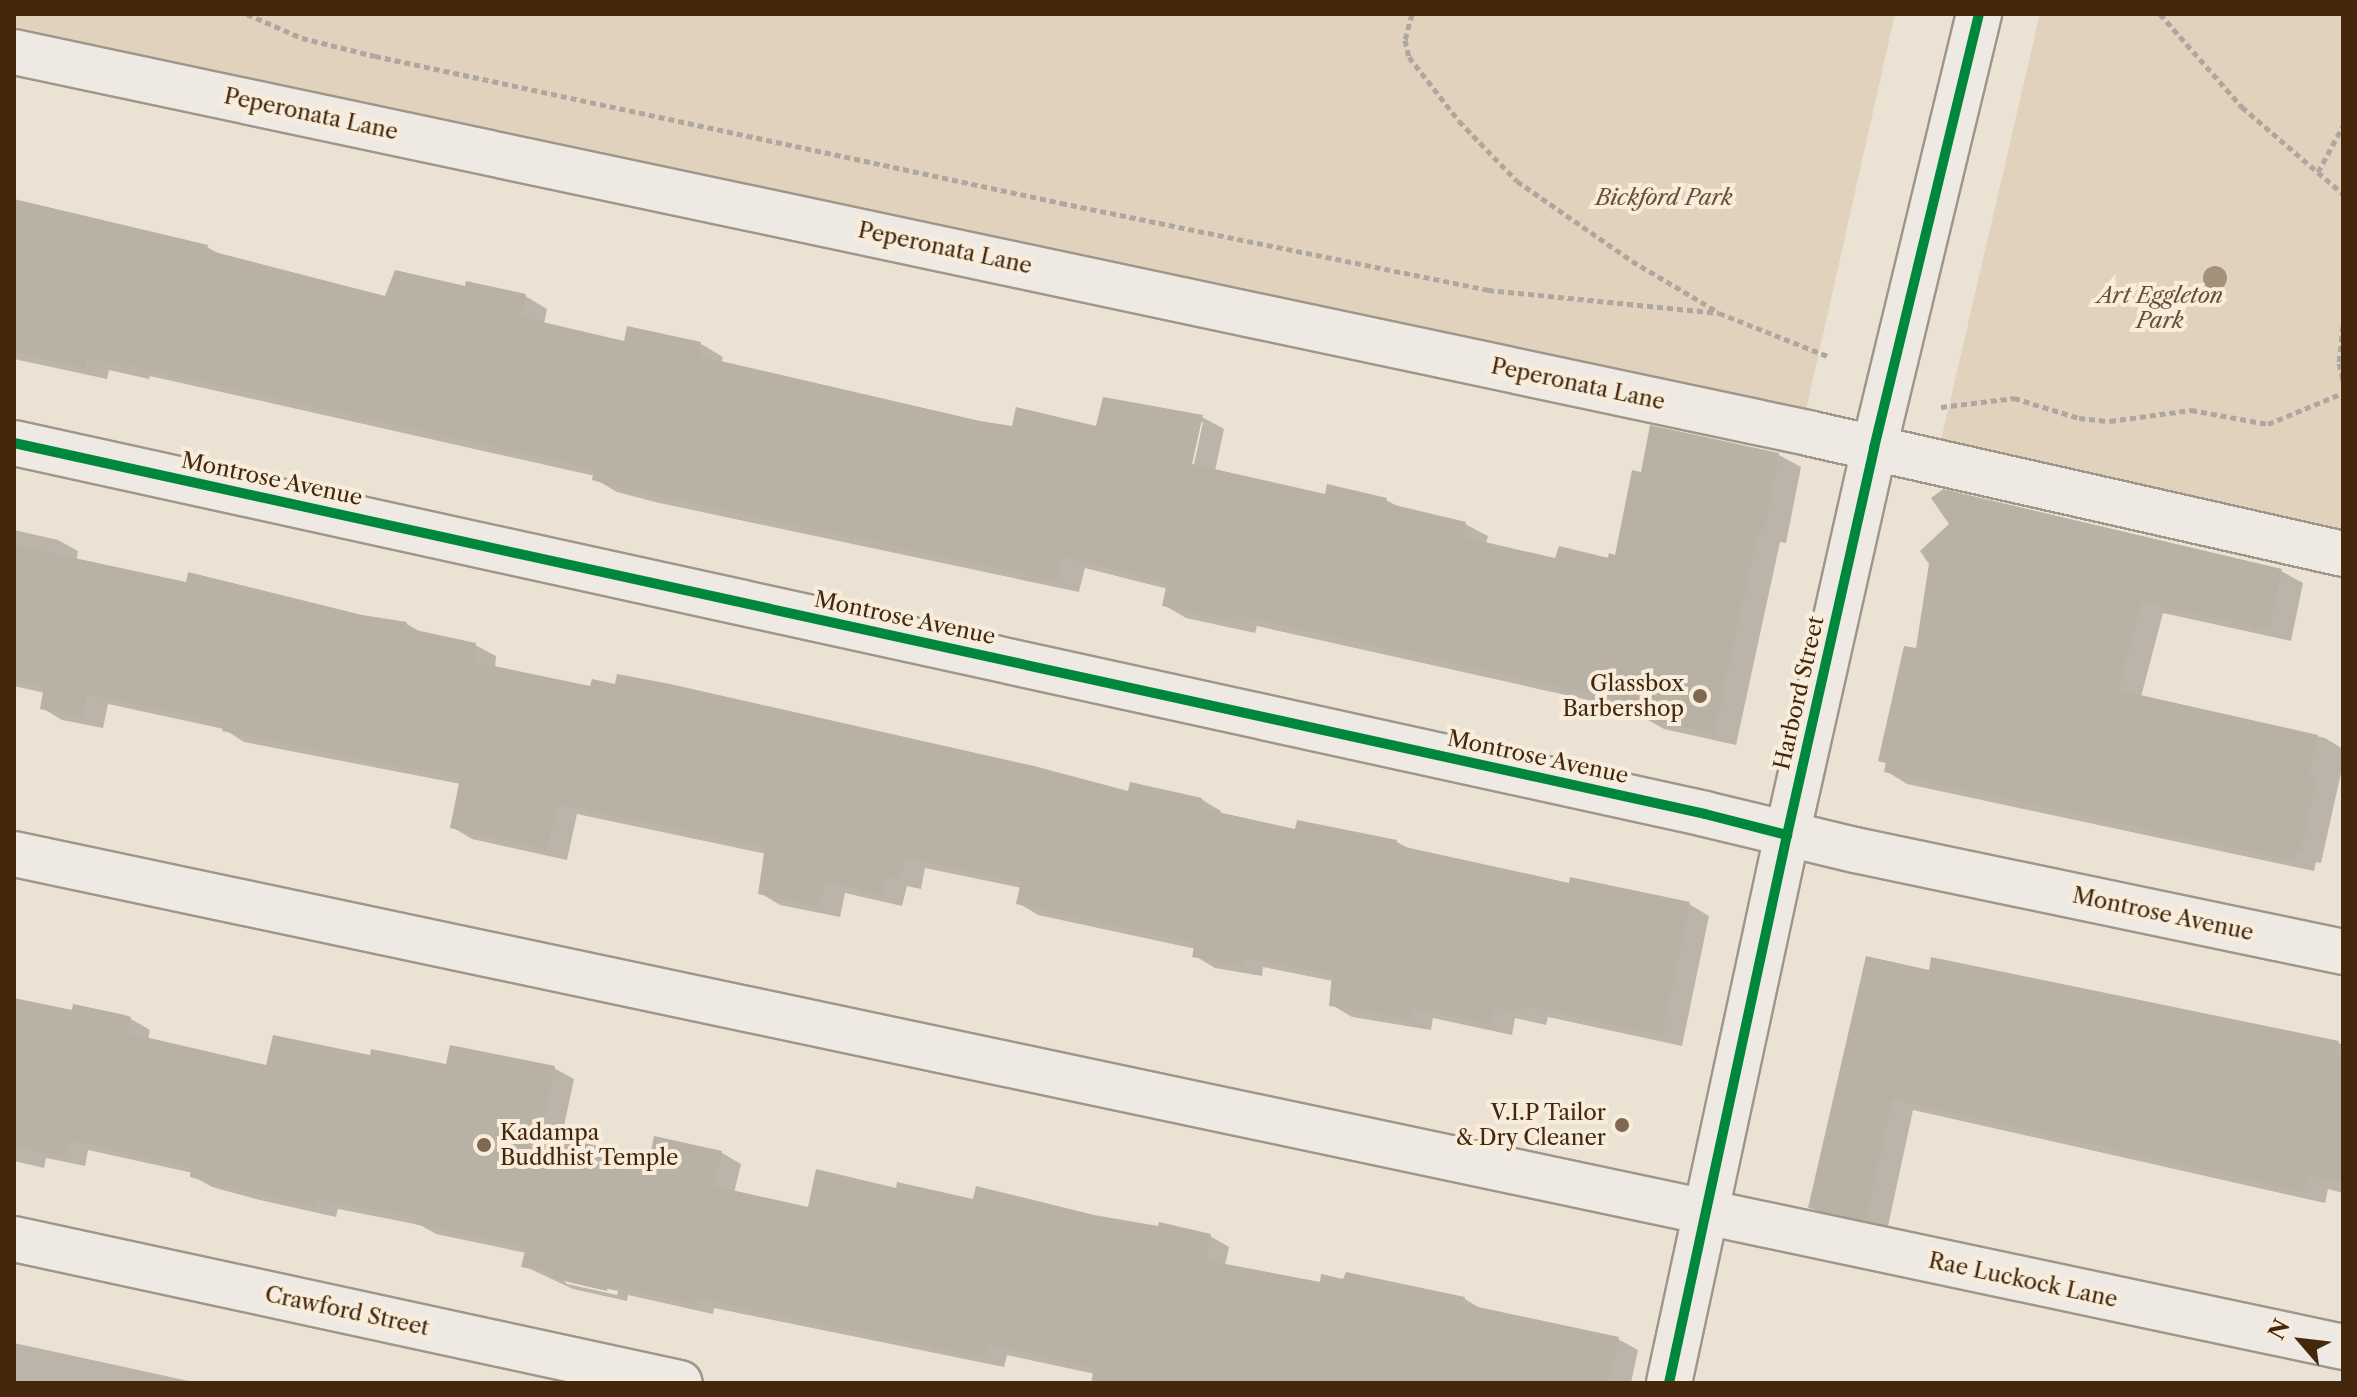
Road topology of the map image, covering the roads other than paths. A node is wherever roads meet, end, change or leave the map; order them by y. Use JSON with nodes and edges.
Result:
{"nodes":[{"id":1,"x":1979,"y":14,"type":"edge"},
{"id":2,"x":14,"y":52,"type":"edge"},
{"id":3,"x":14,"y":443,"type":"edge"},
{"id":4,"x":1874,"y":448,"type":"junction"},
{"id":5,"x":2343,"y":554,"type":"edge"},
{"id":6,"x":1787,"y":835,"type":"junction"},
{"id":7,"x":14,"y":854,"type":"edge"},
{"id":8,"x":2343,"y":952,"type":"edge"},
{"id":9,"x":1704,"y":1210,"type":"junction"},
{"id":10,"x":14,"y":1239,"type":"edge"},
{"id":11,"x":2343,"y":1347,"type":"edge"},
{"id":12,"x":680,"y":1383,"type":"edge"},
{"id":13,"x":1669,"y":1383,"type":"edge"}],
"edges":[{"from":1,"to":4,"type":"street","name":"Harbord Street"},
{"from":2,"to":4,"type":"street","name":"Peperonata Lane"},
{"from":3,"to":6,"type":"street","name":"Montrose Avenue"},
{"from":4,"to":5,"type":"street","name":"Peperonata Lane"},
{"from":4,"to":6,"type":"street","name":"Harbord Street"},
{"from":6,"to":8,"type":"street","name":"Montrose Avenue"},
{"from":6,"to":9,"type":"street","name":"Harbord Street"},
{"from":7,"to":9,"type":"street","name":"Rae Luckock Lane"},
{"from":9,"to":11,"type":"street","name":"Rae Luckock Lane"},
{"from":9,"to":13,"type":"street","name":"Harbord Street"},
{"from":10,"to":12,"type":"street","name":"Crawford Street"}]}
